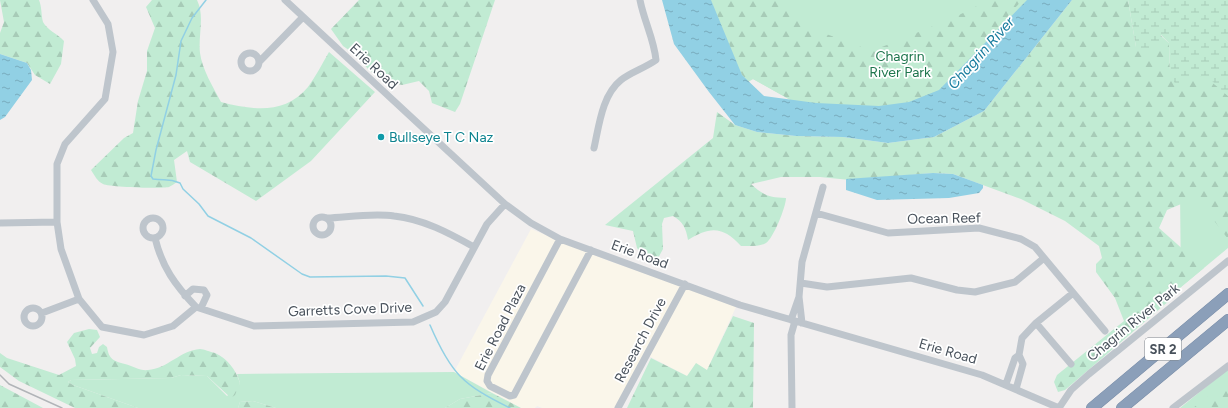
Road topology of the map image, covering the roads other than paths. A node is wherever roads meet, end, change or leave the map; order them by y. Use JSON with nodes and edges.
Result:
{"nodes":[{"id":1,"x":93,"y":0,"type":"edge"},
{"id":2,"x":285,"y":0,"type":"edge"},
{"id":3,"x":640,"y":0,"type":"edge"},
{"id":4,"x":303,"y":17,"type":"junction"},
{"id":5,"x":260,"y":61,"type":"dead end"},
{"id":6,"x":594,"y":148,"type":"dead end"},
{"id":7,"x":823,"y":187,"type":"dead end"},
{"id":8,"x":505,"y":204,"type":"junction"},
{"id":9,"x":816,"y":213,"type":"junction"},
{"id":10,"x":326,"y":218,"type":"dead end"},
{"id":11,"x":57,"y":222,"type":"junction"},
{"id":12,"x":0,"y":223,"type":"edge"},
{"id":13,"x":156,"y":238,"type":"dead end"},
{"id":14,"x":560,"y":239,"type":"junction"},
{"id":15,"x":474,"y":247,"type":"junction"},
{"id":16,"x":591,"y":250,"type":"junction"},
{"id":17,"x":1044,"y":258,"type":"junction"},
{"id":18,"x":1228,"y":261,"type":"edge"},
{"id":19,"x":800,"y":283,"type":"junction"},
{"id":20,"x":686,"y":284,"type":"junction"},
{"id":21,"x":1073,"y":293,"type":"junction"},
{"id":22,"x":1228,"y":294,"type":"edge"},
{"id":23,"x":185,"y":296,"type":"junction"},
{"id":24,"x":799,"y":296,"type":"junction"},
{"id":25,"x":79,"y":299,"type":"junction"},
{"id":26,"x":198,"y":307,"type":"junction"},
{"id":27,"x":42,"y":313,"type":"dead end"},
{"id":28,"x":1228,"y":320,"type":"edge"},
{"id":29,"x":796,"y":321,"type":"junction"},
{"id":30,"x":1036,"y":323,"type":"junction"},
{"id":31,"x":1105,"y":331,"type":"dead end"},
{"id":32,"x":1019,"y":355,"type":"junction"},
{"id":33,"x":1071,"y":364,"type":"dead end"},
{"id":34,"x":1228,"y":366,"type":"edge"},
{"id":35,"x":1006,"y":384,"type":"junction"},
{"id":36,"x":1016,"y":389,"type":"junction"},
{"id":37,"x":1095,"y":406,"type":"edge"},
{"id":38,"x":618,"y":408,"type":"edge"},
{"id":39,"x":792,"y":408,"type":"edge"},
{"id":40,"x":1059,"y":408,"type":"edge"},
{"id":41,"x":1122,"y":408,"type":"edge"},
{"id":42,"x":1174,"y":408,"type":"edge"}],
"edges":[{"from":1,"to":11,"type":"street"},
{"from":2,"to":4,"type":"street","name":"Erie Road"},
{"from":3,"to":6,"type":"street"},
{"from":4,"to":5,"type":"street"},
{"from":4,"to":8,"type":"street","name":"Erie Road"},
{"from":7,"to":9,"type":"street"},
{"from":8,"to":14,"type":"street","name":"Erie Road"},
{"from":8,"to":15,"type":"street","name":"Garretts Cove Drive"},
{"from":9,"to":17,"type":"street","name":"Ocean Reef"},
{"from":9,"to":19,"type":"street"},
{"from":10,"to":15,"type":"street"},
{"from":11,"to":12,"type":"street"},
{"from":11,"to":25,"type":"street"},
{"from":13,"to":23,"type":"street"},
{"from":14,"to":16,"type":"street","name":"Erie Road"},
{"from":14,"to":16,"type":"street","name":"Erie Road Plaza"},
{"from":15,"to":26,"type":"street","name":"Garretts Cove Drive"},
{"from":16,"to":20,"type":"street","name":"Erie Road"},
{"from":17,"to":19,"type":"street"},
{"from":17,"to":21,"type":"street","name":"Ocean Reef"},
{"from":18,"to":40,"type":"street","name":"Chagrin River Park"},
{"from":19,"to":24,"type":"street"},
{"from":20,"to":29,"type":"street","name":"Erie Road"},
{"from":20,"to":38,"type":"street","name":"Research Drive"},
{"from":21,"to":30,"type":"street"},
{"from":21,"to":31,"type":"street","name":"Ocean Reef"},
{"from":22,"to":37,"type":"highway","number":"SR 2"},
{"from":23,"to":26,"type":"street"},
{"from":23,"to":26,"type":"street"},
{"from":24,"to":29,"type":"street"},
{"from":24,"to":29,"type":"street"},
{"from":25,"to":26,"type":"street"},
{"from":25,"to":27,"type":"street"},
{"from":28,"to":41,"type":"highway","number":"SR 2"},
{"from":29,"to":35,"type":"street","name":"Erie Road"},
{"from":29,"to":39,"type":"street"},
{"from":30,"to":32,"type":"street"},
{"from":30,"to":33,"type":"street"},
{"from":32,"to":35,"type":"street"},
{"from":32,"to":36,"type":"street"},
{"from":34,"to":42,"type":"street"},
{"from":35,"to":36,"type":"street","name":"Erie Road"},
{"from":36,"to":40,"type":"street","name":"Erie Road"}]}
